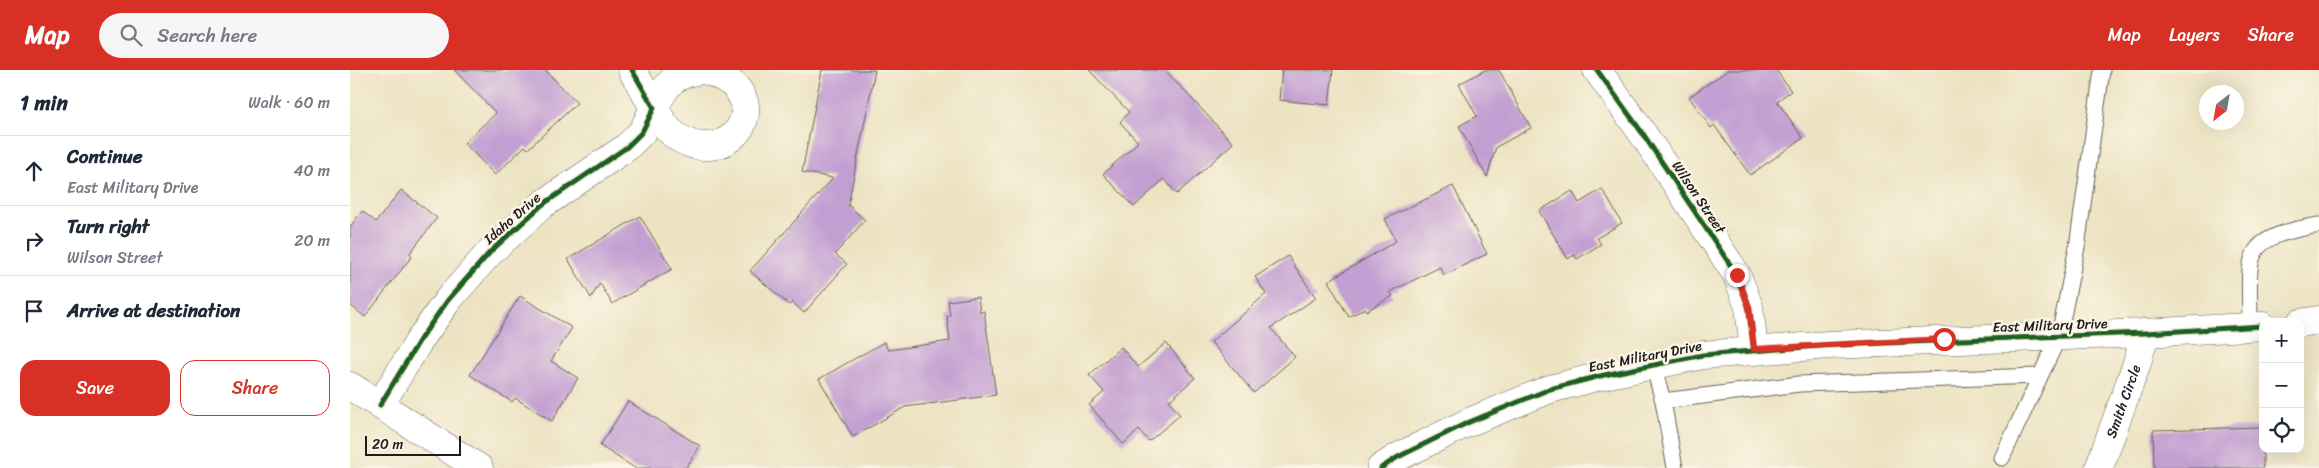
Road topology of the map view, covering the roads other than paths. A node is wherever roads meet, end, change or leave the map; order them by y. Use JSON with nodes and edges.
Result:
{"nodes":[{"id":1,"x":632,"y":70,"type":"edge"},
{"id":2,"x":1597,"y":70,"type":"edge"},
{"id":3,"x":2102,"y":70,"type":"edge"},
{"id":4,"x":2319,"y":225,"type":"edge"},
{"id":5,"x":2319,"y":320,"type":"edge"},
{"id":6,"x":2304,"y":322,"type":"edge"},
{"id":7,"x":2256,"y":326,"type":"edge"},
{"id":8,"x":2146,"y":333,"type":"junction"},
{"id":9,"x":2059,"y":336,"type":"junction"},
{"id":10,"x":1754,"y":349,"type":"junction"},
{"id":11,"x":1653,"y":364,"type":"junction"},
{"id":12,"x":2039,"y":376,"type":"junction"},
{"id":13,"x":350,"y":386,"type":"edge"},
{"id":14,"x":1663,"y":401,"type":"junction"},
{"id":15,"x":380,"y":405,"type":"junction"},
{"id":16,"x":2002,"y":458,"type":"dead end"},
{"id":17,"x":479,"y":468,"type":"edge"},
{"id":18,"x":1381,"y":468,"type":"edge"},
{"id":19,"x":1675,"y":468,"type":"edge"},
{"id":20,"x":2100,"y":468,"type":"edge"}],
"edges":[{"from":1,"to":15,"type":"street","name":"Idaho Drive"},
{"from":2,"to":10,"type":"street","name":"Wilson Street"},
{"from":3,"to":9,"type":"lane"},
{"from":4,"to":7,"type":"lane"},
{"from":5,"to":6,"type":"street"},
{"from":7,"to":8,"type":"street","name":"East Military Drive"},
{"from":8,"to":9,"type":"street","name":"East Military Drive"},
{"from":8,"to":20,"type":"street","name":"Smith Circle"},
{"from":9,"to":10,"type":"street","name":"East Military Drive"},
{"from":9,"to":12,"type":"lane"},
{"from":10,"to":11,"type":"street","name":"East Military Drive"},
{"from":11,"to":14,"type":"lane"},
{"from":11,"to":18,"type":"street","name":"East Military Drive"},
{"from":12,"to":14,"type":"lane"},
{"from":12,"to":16,"type":"lane"},
{"from":13,"to":15,"type":"street"},
{"from":14,"to":19,"type":"lane"},
{"from":15,"to":17,"type":"street"}]}
